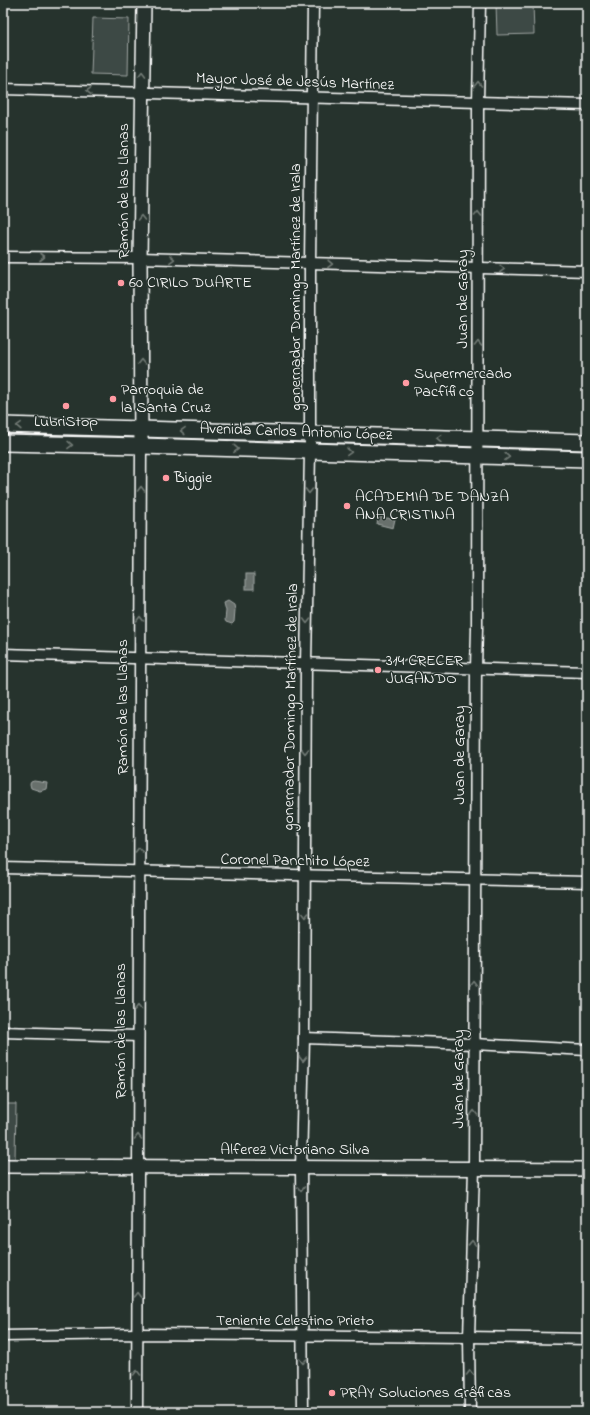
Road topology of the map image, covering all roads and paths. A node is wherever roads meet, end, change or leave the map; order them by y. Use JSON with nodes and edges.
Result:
{"nodes":[{"id":1,"x":144,"y":3,"type":"edge"},
{"id":2,"x":313,"y":3,"type":"edge"},
{"id":3,"x":480,"y":3,"type":"edge"},
{"id":4,"x":3,"y":89,"type":"edge"},
{"id":5,"x":142,"y":92,"type":"junction"},
{"id":6,"x":312,"y":97,"type":"junction"},
{"id":7,"x":478,"y":102,"type":"junction"},
{"id":8,"x":587,"y":105,"type":"edge"},
{"id":9,"x":3,"y":257,"type":"edge"},
{"id":10,"x":140,"y":258,"type":"junction"},
{"id":11,"x":310,"y":263,"type":"junction"},
{"id":12,"x":479,"y":268,"type":"junction"},
{"id":13,"x":587,"y":271,"type":"edge"},
{"id":14,"x":3,"y":425,"type":"edge"},
{"id":15,"x":142,"y":429,"type":"junction"},
{"id":16,"x":310,"y":435,"type":"junction"},
{"id":17,"x":478,"y":439,"type":"junction"},
{"id":18,"x":587,"y":442,"type":"edge"},
{"id":19,"x":3,"y":443,"type":"edge"},
{"id":20,"x":141,"y":446,"type":"junction"},
{"id":21,"x":310,"y":452,"type":"junction"},
{"id":22,"x":478,"y":456,"type":"junction"},
{"id":23,"x":587,"y":459,"type":"edge"},
{"id":24,"x":3,"y":654,"type":"edge"},
{"id":25,"x":140,"y":658,"type":"junction"},
{"id":26,"x":306,"y":662,"type":"junction"},
{"id":27,"x":476,"y":668,"type":"junction"},
{"id":28,"x":587,"y":672,"type":"edge"},
{"id":29,"x":3,"y":868,"type":"edge"},
{"id":30,"x":139,"y":872,"type":"junction"},
{"id":31,"x":305,"y":876,"type":"junction"},
{"id":32,"x":475,"y":880,"type":"junction"},
{"id":33,"x":587,"y":882,"type":"edge"},
{"id":34,"x":3,"y":1032,"type":"edge"},
{"id":35,"x":138,"y":1036,"type":"junction"},
{"id":36,"x":304,"y":1038,"type":"junction"},
{"id":37,"x":474,"y":1044,"type":"junction"},
{"id":38,"x":587,"y":1050,"type":"edge"},
{"id":39,"x":3,"y":1166,"type":"edge"},
{"id":40,"x":138,"y":1166,"type":"junction"},
{"id":41,"x":301,"y":1168,"type":"junction"},
{"id":42,"x":474,"y":1169,"type":"junction"},
{"id":43,"x":587,"y":1169,"type":"edge"},
{"id":44,"x":137,"y":1334,"type":"junction"},
{"id":45,"x":3,"y":1336,"type":"edge"},
{"id":46,"x":303,"y":1336,"type":"junction"},
{"id":47,"x":469,"y":1337,"type":"junction"},
{"id":48,"x":587,"y":1339,"type":"edge"},
{"id":49,"x":137,"y":1412,"type":"edge"},
{"id":50,"x":303,"y":1412,"type":"edge"},
{"id":51,"x":470,"y":1412,"type":"edge"}],
"edges":[{"from":5,"to":1,"type":"street","name":"Ramón de las Llanas","one_way":true},
{"from":2,"to":6,"type":"street","name":"gonernador Domingo Martínez de Irala"},
{"from":7,"to":3,"type":"street","name":"Juan de Garay","one_way":true},
{"from":5,"to":4,"type":"street","name":"Mayor José de Jesús Martínez","one_way":true},
{"from":5,"to":6,"type":"street","name":"Mayor José de Jesús Martínez"},
{"from":10,"to":5,"type":"street","name":"Ramón de las Llanas","one_way":true},
{"from":6,"to":7,"type":"street","name":"Mayor José de Jesús Martínez"},
{"from":6,"to":11,"type":"street","name":"gonernador Domingo Martínez de Irala"},
{"from":7,"to":8,"type":"street","name":"Mayor José de Jesús Martínez"},
{"from":12,"to":7,"type":"street","name":"Juan de Garay","one_way":true},
{"from":9,"to":10,"type":"street","one_way":true},
{"from":10,"to":11,"type":"street","one_way":true},
{"from":15,"to":10,"type":"street","name":"Ramón de las Llanas","one_way":true},
{"from":11,"to":12,"type":"street","one_way":true},
{"from":11,"to":16,"type":"street","name":"gonernador Domingo Martínez de Irala"},
{"from":12,"to":13,"type":"street","one_way":true},
{"from":17,"to":12,"type":"street","name":"Juan de Garay","one_way":true},
{"from":15,"to":14,"type":"main road","name":"Avenida Carlos Antonio López","one_way":true},
{"from":16,"to":15,"type":"main road","name":"Avenida Carlos Antonio López","one_way":true},
{"from":15,"to":20,"type":"street","name":"Ramón de las Llanas"},
{"from":17,"to":16,"type":"main road","name":"Avenida Carlos Antonio López","one_way":true},
{"from":16,"to":21,"type":"street","name":"gonernador Domingo Martínez de Irala"},
{"from":17,"to":18,"type":"main road","name":"Avenida Carlos Antonio López"},
{"from":17,"to":22,"type":"street","name":"Juan de Garay"},
{"from":19,"to":20,"type":"main road","name":"Avenida Carlos Antonio López","one_way":true},
{"from":20,"to":21,"type":"main road","name":"Avenida Carlos Antonio López","one_way":true},
{"from":25,"to":20,"type":"street","name":"Ramón de las Llanas","one_way":true},
{"from":21,"to":22,"type":"main road","name":"Avenida Carlos Antonio López","one_way":true},
{"from":21,"to":26,"type":"street","name":"gonernador Domingo Martínez de Irala","one_way":true},
{"from":22,"to":23,"type":"main road","name":"Avenida Carlos Antonio López","one_way":true},
{"from":22,"to":27,"type":"street","name":"Juan de Garay"},
{"from":24,"to":25,"type":"street"},
{"from":25,"to":26,"type":"street"},
{"from":30,"to":25,"type":"street","name":"Ramón de las Llanas","one_way":true},
{"from":26,"to":27,"type":"street"},
{"from":26,"to":31,"type":"street","name":"gonernador Domingo Martínez de Irala","one_way":true},
{"from":27,"to":28,"type":"street"},
{"from":27,"to":32,"type":"street","name":"Juan de Garay"},
{"from":29,"to":30,"type":"street","name":"Coronel Panchito López"},
{"from":30,"to":31,"type":"street","name":"Coronel Panchito López"},
{"from":35,"to":30,"type":"street","name":"Ramón de las Llanas","one_way":true},
{"from":31,"to":32,"type":"street","name":"Coronel Panchito López"},
{"from":31,"to":36,"type":"street","name":"gonernador Domingo Martínez de Irala","one_way":true},
{"from":32,"to":33,"type":"street","name":"Coronel Panchito López"},
{"from":37,"to":32,"type":"street","name":"Juan de Garay","one_way":true},
{"from":34,"to":35,"type":"street"},
{"from":40,"to":35,"type":"street","name":"Ramón de las Llanas","one_way":true},
{"from":36,"to":37,"type":"street"},
{"from":36,"to":41,"type":"street","name":"gonernador Domingo Martínez de Irala","one_way":true},
{"from":37,"to":38,"type":"street"},
{"from":42,"to":37,"type":"street","name":"Juan de Garay","one_way":true},
{"from":39,"to":40,"type":"street","name":"Alferez Victoriano Silva"},
{"from":40,"to":41,"type":"street","name":"Alferez Victoriano Silva"},
{"from":44,"to":40,"type":"street","name":"Ramón de las Llanas","one_way":true},
{"from":41,"to":42,"type":"street","name":"Alferez Victoriano Silva"},
{"from":41,"to":46,"type":"street","name":"gonernador Domingo Martínez de Irala","one_way":true},
{"from":42,"to":43,"type":"street","name":"Alferez Victoriano Silva"},
{"from":47,"to":42,"type":"street","name":"Juan de Garay","one_way":true},
{"from":44,"to":45,"type":"street","name":"Teniente Celestino Prieto"},
{"from":44,"to":46,"type":"street","name":"Teniente Celestino Prieto"},
{"from":49,"to":44,"type":"street","name":"Ramón de las Llanas","one_way":true},
{"from":46,"to":47,"type":"street","name":"Teniente Celestino Prieto"},
{"from":46,"to":50,"type":"street","name":"gonernador Domingo Martínez de Irala","one_way":true},
{"from":47,"to":48,"type":"street","name":"Teniente Celestino Prieto"},
{"from":51,"to":47,"type":"street","name":"Juan de Garay","one_way":true}]}
